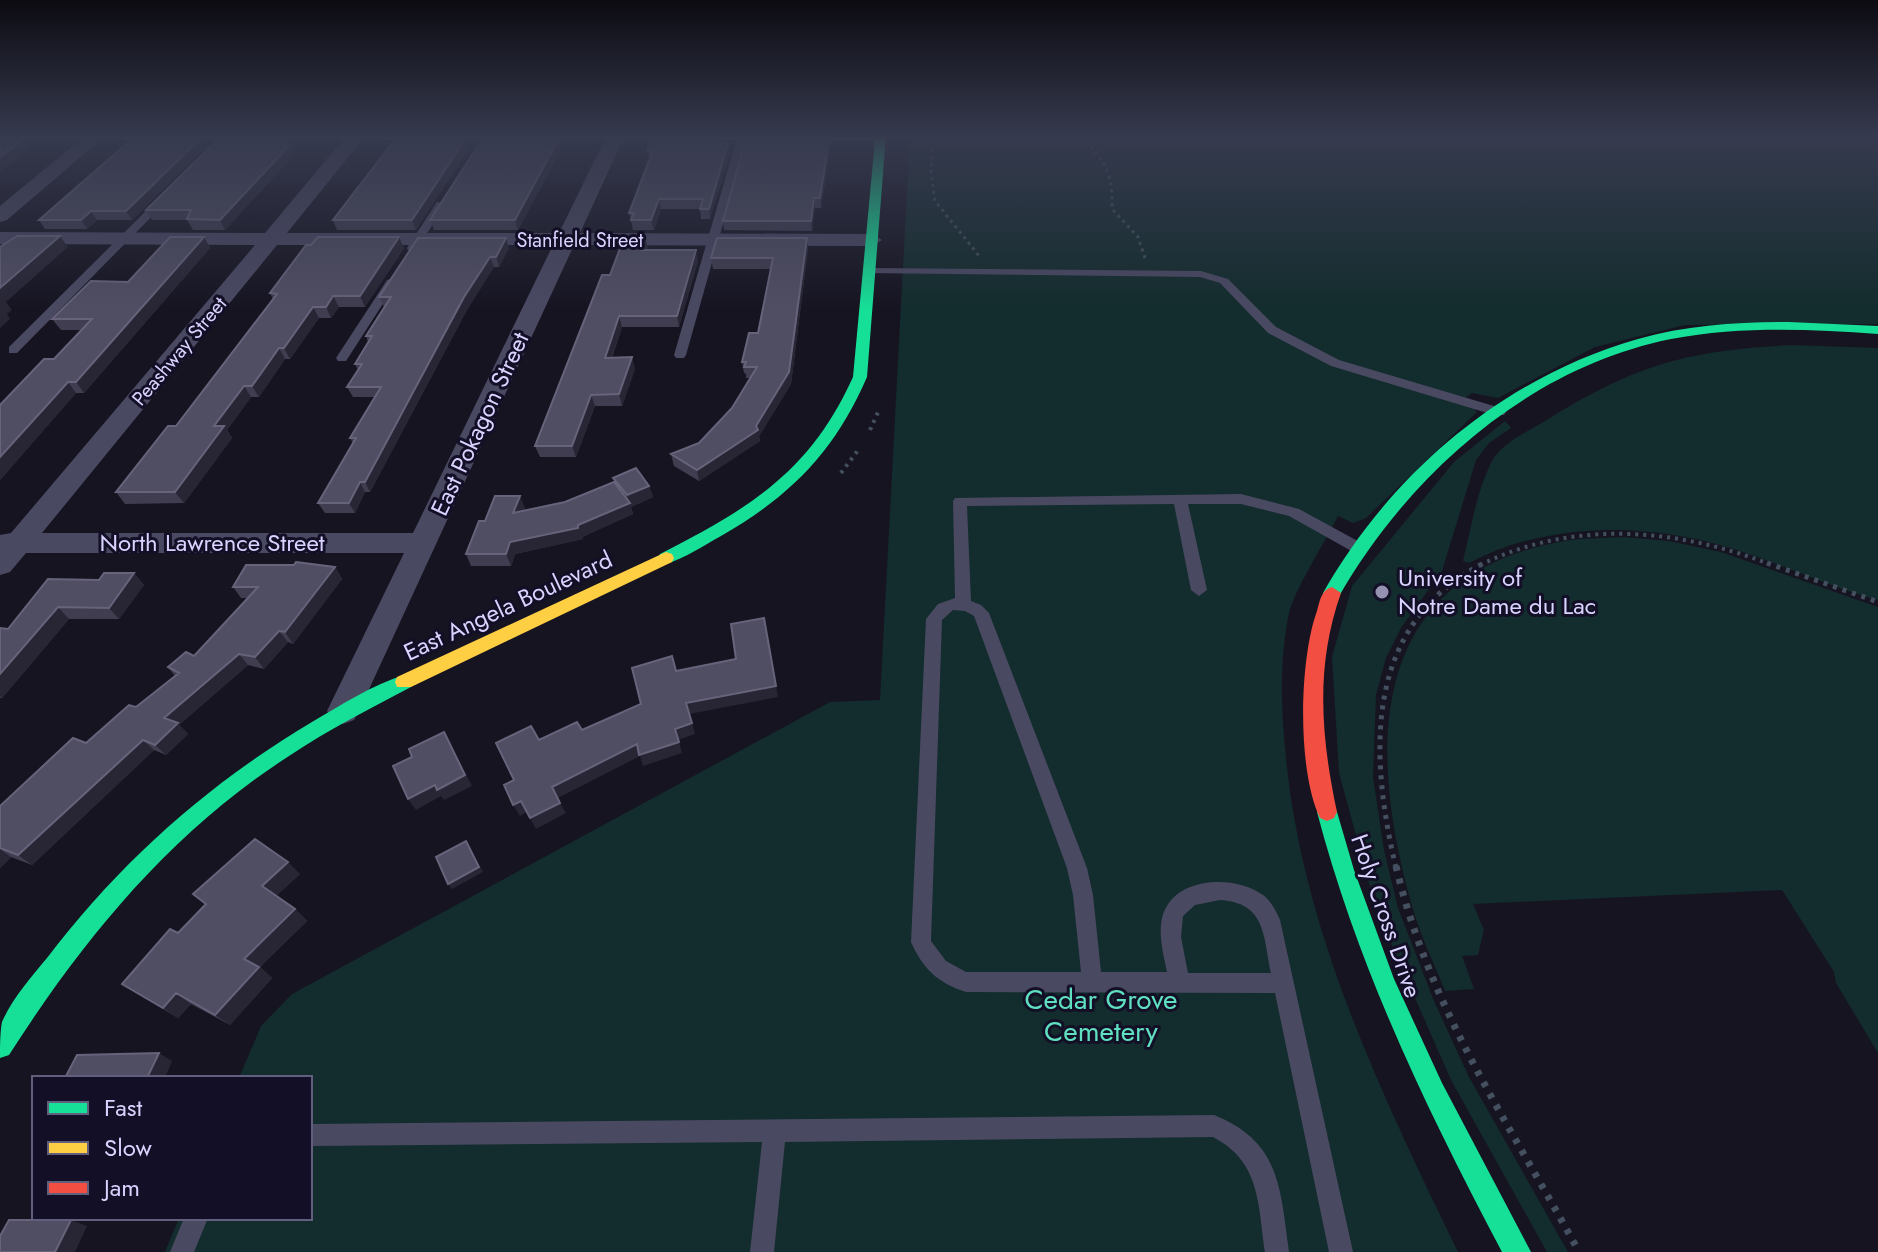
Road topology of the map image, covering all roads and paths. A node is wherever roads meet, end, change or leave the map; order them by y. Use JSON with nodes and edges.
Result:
{"nodes":[{"id":1,"x":27,"y":193,"type":"edge"},
{"id":2,"x":170,"y":193,"type":"edge"},
{"id":3,"x":309,"y":193,"type":"edge"},
{"id":4,"x":448,"y":193,"type":"edge"},
{"id":5,"x":589,"y":193,"type":"edge"},
{"id":6,"x":726,"y":193,"type":"edge"},
{"id":7,"x":876,"y":193,"type":"edge"},
{"id":8,"x":932,"y":193,"type":"edge"},
{"id":9,"x":1113,"y":193,"type":"edge"},
{"id":10,"x":0,"y":216,"type":"edge"},
{"id":11,"x":0,"y":238,"type":"edge"},
{"id":12,"x":125,"y":239,"type":"junction"},
{"id":13,"x":272,"y":239,"type":"junction"},
{"id":14,"x":418,"y":239,"type":"junction"},
{"id":15,"x":567,"y":240,"type":"junction"},
{"id":16,"x":713,"y":240,"type":"junction"},
{"id":17,"x":872,"y":240,"type":"junction"},
{"id":18,"x":403,"y":263,"type":"edge"},
{"id":19,"x":870,"y":271,"type":"junction"},
{"id":20,"x":982,"y":272,"type":"junction"},
{"id":21,"x":1149,"y":273,"type":"junction"},
{"id":22,"x":395,"y":276,"type":"edge"},
{"id":23,"x":1878,"y":330,"type":"edge"},
{"id":24,"x":13,"y":350,"type":"dead end"},
{"id":25,"x":680,"y":355,"type":"dead end"},
{"id":26,"x":342,"y":358,"type":"dead end"},
{"id":27,"x":1499,"y":412,"type":"junction"},
{"id":28,"x":1180,"y":499,"type":"junction"},
{"id":29,"x":10,"y":543,"type":"edge"},
{"id":30,"x":424,"y":543,"type":"junction"},
{"id":31,"x":1360,"y":549,"type":"junction"},
{"id":32,"x":0,"y":565,"type":"edge"},
{"id":33,"x":1199,"y":590,"type":"dead end"},
{"id":34,"x":1878,"y":602,"type":"edge"},
{"id":35,"x":963,"y":603,"type":"junction"},
{"id":36,"x":343,"y":711,"type":"junction"},
{"id":37,"x":1092,"y":982,"type":"junction"},
{"id":38,"x":1179,"y":982,"type":"junction"},
{"id":39,"x":1283,"y":983,"type":"junction"},
{"id":40,"x":0,"y":1046,"type":"edge"},
{"id":41,"x":775,"y":1132,"type":"junction"},
{"id":42,"x":312,"y":1135,"type":"edge"},
{"id":43,"x":195,"y":1220,"type":"edge"},
{"id":44,"x":182,"y":1252,"type":"edge"},
{"id":45,"x":762,"y":1252,"type":"edge"},
{"id":46,"x":1277,"y":1252,"type":"edge"},
{"id":47,"x":1341,"y":1252,"type":"edge"},
{"id":48,"x":1517,"y":1252,"type":"edge"},
{"id":49,"x":1579,"y":1252,"type":"edge"}],
"edges":[{"from":1,"to":10,"type":"street"},
{"from":2,"to":12,"type":"lane"},
{"from":3,"to":13,"type":"street","name":"Peashway Street"},
{"from":4,"to":14,"type":"lane"},
{"from":5,"to":15,"type":"street","name":"East Pokagon Street"},
{"from":6,"to":16,"type":"lane"},
{"from":7,"to":17,"type":"street","name":"East Angela Boulevard"},
{"from":8,"to":20,"type":"path"},
{"from":9,"to":21,"type":"path"},
{"from":11,"to":12,"type":"street","name":"Stanfield Street"},
{"from":12,"to":13,"type":"street","name":"Stanfield Street"},
{"from":12,"to":24,"type":"lane"},
{"from":13,"to":14,"type":"street","name":"Stanfield Street"},
{"from":13,"to":29,"type":"street","name":"Peashway Street"},
{"from":14,"to":15,"type":"street","name":"Stanfield Street"},
{"from":14,"to":18,"type":"lane"},
{"from":15,"to":16,"type":"street","name":"Stanfield Street"},
{"from":15,"to":30,"type":"street","name":"East Pokagon Street"},
{"from":16,"to":17,"type":"street","name":"Stanfield Street"},
{"from":16,"to":25,"type":"lane"},
{"from":17,"to":19,"type":"street","name":"East Angela Boulevard"},
{"from":19,"to":20,"type":"lane"},
{"from":19,"to":36,"type":"street","name":"East Angela Boulevard"},
{"from":20,"to":21,"type":"lane"},
{"from":21,"to":27,"type":"lane"},
{"from":22,"to":26,"type":"lane"},
{"from":23,"to":27,"type":"street","name":"Holy Cross Drive"},
{"from":27,"to":31,"type":"street","name":"Holy Cross Drive"},
{"from":28,"to":31,"type":"lane"},
{"from":28,"to":33,"type":"lane"},
{"from":28,"to":35,"type":"lane"},
{"from":29,"to":30,"type":"street","name":"North Lawrence Street"},
{"from":29,"to":32,"type":"street","name":"Peashway Street"},
{"from":30,"to":36,"type":"street","name":"East Pokagon Street"},
{"from":31,"to":48,"type":"street","name":"Holy Cross Drive"},
{"from":34,"to":49,"type":"path"},
{"from":35,"to":37,"type":"lane"},
{"from":35,"to":37,"type":"lane"},
{"from":36,"to":40,"type":"street","name":"East Angela Boulevard"},
{"from":37,"to":38,"type":"lane"},
{"from":38,"to":39,"type":"lane"},
{"from":38,"to":39,"type":"lane"},
{"from":39,"to":47,"type":"lane"},
{"from":41,"to":42,"type":"lane"},
{"from":41,"to":45,"type":"lane"},
{"from":41,"to":46,"type":"lane"},
{"from":43,"to":44,"type":"lane"}]}
